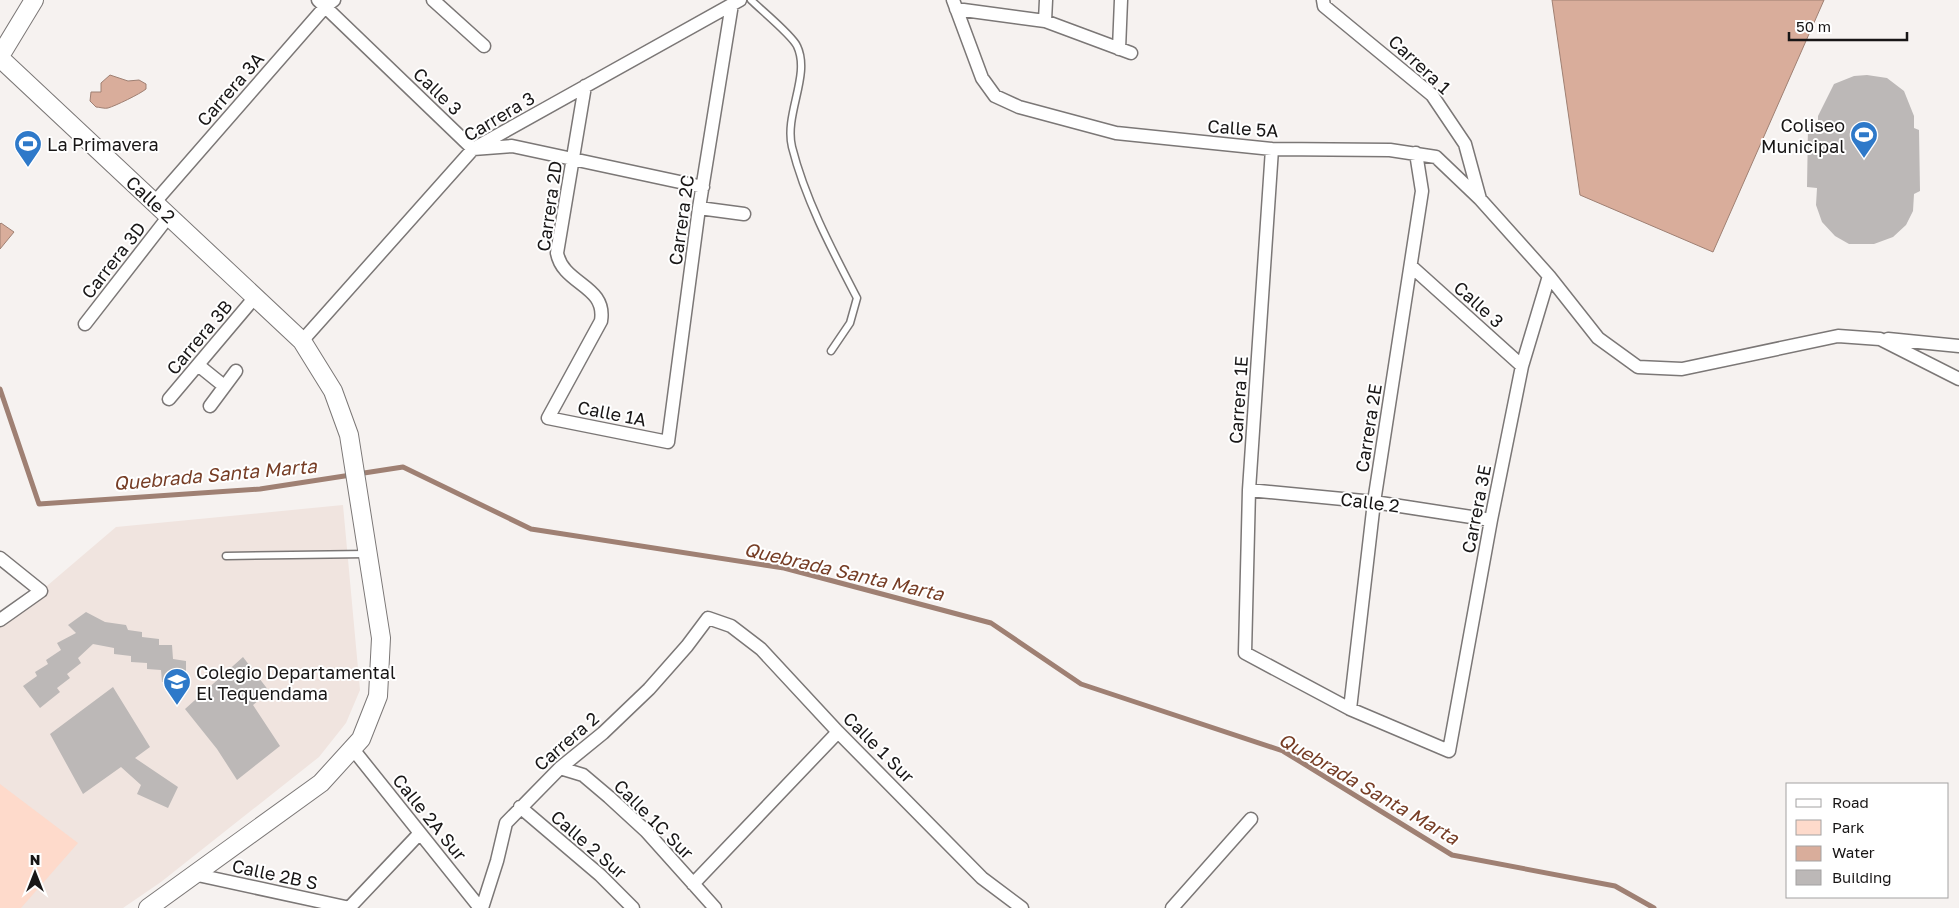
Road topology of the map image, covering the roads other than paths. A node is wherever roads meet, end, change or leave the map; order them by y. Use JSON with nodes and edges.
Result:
{"nodes":[{"id":1,"x":34,"y":0,"type":"edge"},
{"id":2,"x":434,"y":0,"type":"edge"},
{"id":3,"x":751,"y":0,"type":"edge"},
{"id":4,"x":1046,"y":0,"type":"edge"},
{"id":5,"x":1121,"y":0,"type":"edge"},
{"id":6,"x":1323,"y":0,"type":"edge"},
{"id":7,"x":326,"y":2,"type":"edge"},
{"id":8,"x":736,"y":2,"type":"edge"},
{"id":9,"x":954,"y":5,"type":"edge"},
{"id":10,"x":1045,"y":21,"type":"junction"},
{"id":11,"x":484,"y":46,"type":"dead end"},
{"id":12,"x":0,"y":57,"type":"edge"},
{"id":13,"x":585,"y":86,"type":"junction"},
{"id":14,"x":473,"y":149,"type":"junction"},
{"id":15,"x":1272,"y":149,"type":"junction"},
{"id":16,"x":1416,"y":153,"type":"junction"},
{"id":17,"x":572,"y":159,"type":"junction"},
{"id":18,"x":704,"y":187,"type":"junction"},
{"id":19,"x":1480,"y":199,"type":"junction"},
{"id":20,"x":154,"y":203,"type":"junction"},
{"id":21,"x":699,"y":208,"type":"junction"},
{"id":22,"x":744,"y":214,"type":"dead end"},
{"id":23,"x":169,"y":216,"type":"junction"},
{"id":24,"x":1412,"y":267,"type":"junction"},
{"id":25,"x":1549,"y":276,"type":"junction"},
{"id":26,"x":255,"y":297,"type":"junction"},
{"id":27,"x":85,"y":324,"type":"dead end"},
{"id":28,"x":1880,"y":339,"type":"junction"},
{"id":29,"x":302,"y":341,"type":"junction"},
{"id":30,"x":1959,"y":346,"type":"edge"},
{"id":31,"x":831,"y":351,"type":"dead end"},
{"id":32,"x":198,"y":365,"type":"junction"},
{"id":33,"x":1522,"y":366,"type":"junction"},
{"id":34,"x":236,"y":371,"type":"dead end"},
{"id":35,"x":1959,"y":379,"type":"edge"},
{"id":36,"x":224,"y":386,"type":"junction"},
{"id":37,"x":169,"y":399,"type":"dead end"},
{"id":38,"x":210,"y":406,"type":"dead end"},
{"id":39,"x":548,"y":418,"type":"joint"},
{"id":40,"x":668,"y":442,"type":"joint"},
{"id":41,"x":1249,"y":490,"type":"junction"},
{"id":42,"x":1374,"y":502,"type":"junction"},
{"id":43,"x":1491,"y":520,"type":"junction"},
{"id":44,"x":368,"y":554,"type":"junction"},
{"id":45,"x":226,"y":556,"type":"dead end"},
{"id":46,"x":0,"y":558,"type":"edge"},
{"id":47,"x":708,"y":618,"type":"joint"},
{"id":48,"x":0,"y":620,"type":"edge"},
{"id":49,"x":1350,"y":709,"type":"junction"},
{"id":50,"x":838,"y":732,"type":"junction"},
{"id":51,"x":352,"y":748,"type":"junction"},
{"id":52,"x":560,"y":768,"type":"junction"},
{"id":53,"x":520,"y":807,"type":"junction"},
{"id":54,"x":1251,"y":819,"type":"dead end"},
{"id":55,"x":420,"y":833,"type":"junction"},
{"id":56,"x":193,"y":874,"type":"junction"},
{"id":57,"x":693,"y":884,"type":"junction"},
{"id":58,"x":148,"y":908,"type":"edge"},
{"id":59,"x":349,"y":908,"type":"edge"},
{"id":60,"x":481,"y":908,"type":"edge"},
{"id":61,"x":633,"y":908,"type":"edge"},
{"id":62,"x":715,"y":908,"type":"edge"},
{"id":63,"x":1022,"y":908,"type":"edge"},
{"id":64,"x":1172,"y":908,"type":"edge"}],
"edges":[{"from":1,"to":12,"type":"main road"},
{"from":2,"to":11,"type":"street"},
{"from":3,"to":31,"type":"lane"},
{"from":4,"to":10,"type":"street"},
{"from":5,"to":10,"type":"street"},
{"from":6,"to":19,"type":"street","name":"Carrera 1"},
{"from":7,"to":14,"type":"street","name":"Calle 3"},
{"from":7,"to":20,"type":"street","name":"Carrera 3A"},
{"from":8,"to":13,"type":"street","name":"Carrera 3"},
{"from":8,"to":18,"type":"street","name":"Carrera 2C"},
{"from":9,"to":10,"type":"street"},
{"from":9,"to":15,"type":"street","name":"Calle 5A"},
{"from":12,"to":20,"type":"main road","name":"Calle 2"},
{"from":13,"to":14,"type":"street","name":"Carrera 3"},
{"from":13,"to":17,"type":"street","name":"Carrera 2D"},
{"from":14,"to":17,"type":"street"},
{"from":14,"to":29,"type":"street","name":"Carrera 3"},
{"from":15,"to":16,"type":"street","name":"Calle 5A"},
{"from":15,"to":41,"type":"street","name":"Carrera 1E"},
{"from":16,"to":19,"type":"street","name":"Calle 5A"},
{"from":16,"to":24,"type":"street","name":"Carrera 2E"},
{"from":17,"to":18,"type":"street"},
{"from":17,"to":39,"type":"street","name":"Carrera 2D"},
{"from":18,"to":21,"type":"street","name":"Carrera 2C"},
{"from":19,"to":25,"type":"street","name":"Calle 5A"},
{"from":20,"to":23,"type":"main road","name":"Calle 2"},
{"from":21,"to":22,"type":"street"},
{"from":21,"to":40,"type":"street","name":"Carrera 2C"},
{"from":23,"to":26,"type":"main road","name":"Calle 2"},
{"from":23,"to":27,"type":"street","name":"Carrera 3D"},
{"from":24,"to":33,"type":"street","name":"Calle 3"},
{"from":24,"to":42,"type":"street","name":"Carrera 2E"},
{"from":25,"to":28,"type":"street","name":"Calle 5A"},
{"from":25,"to":33,"type":"street","name":"Carrera 3E"},
{"from":26,"to":29,"type":"main road","name":"Calle 2"},
{"from":26,"to":32,"type":"street","name":"Carrera 3B"},
{"from":28,"to":30,"type":"street","name":"Calle 5A"},
{"from":28,"to":35,"type":"street"},
{"from":29,"to":44,"type":"main road","name":"Calle 2"},
{"from":32,"to":36,"type":"street"},
{"from":32,"to":37,"type":"street","name":"Carrera 3B"},
{"from":33,"to":43,"type":"street","name":"Carrera 3E"},
{"from":34,"to":36,"type":"street"},
{"from":36,"to":38,"type":"street"},
{"from":39,"to":40,"type":"street","name":"Calle 1A"},
{"from":41,"to":42,"type":"street","name":"Calle 2"},
{"from":41,"to":49,"type":"street","name":"Carrera 1E"},
{"from":42,"to":43,"type":"street","name":"Calle 2"},
{"from":42,"to":49,"type":"street","name":"Carrera 2E"},
{"from":43,"to":49,"type":"street","name":"Carrera 3E"},
{"from":44,"to":45,"type":"lane"},
{"from":44,"to":51,"type":"main road","name":"Calle 2"},
{"from":46,"to":48,"type":"street"},
{"from":47,"to":50,"type":"street","name":"Calle 1 Sur"},
{"from":47,"to":52,"type":"street","name":"Carrera 2"},
{"from":50,"to":57,"type":"street"},
{"from":50,"to":63,"type":"street","name":"Calle 1 Sur"},
{"from":51,"to":55,"type":"street","name":"Calle 2A Sur"},
{"from":51,"to":56,"type":"main road","name":"Calle 2"},
{"from":52,"to":53,"type":"street","name":"Carrera 2"},
{"from":52,"to":57,"type":"street","name":"Calle 1C Sur"},
{"from":53,"to":60,"type":"street","name":"Carrera 2"},
{"from":53,"to":61,"type":"street","name":"Calle 2 Sur"},
{"from":54,"to":64,"type":"street"},
{"from":55,"to":59,"type":"street"},
{"from":55,"to":60,"type":"street","name":"Calle 2A Sur"},
{"from":56,"to":58,"type":"main road","name":"Calle 2"},
{"from":56,"to":59,"type":"street","name":"Calle 2B S"},
{"from":57,"to":62,"type":"street","name":"Calle 1C Sur"}]}
